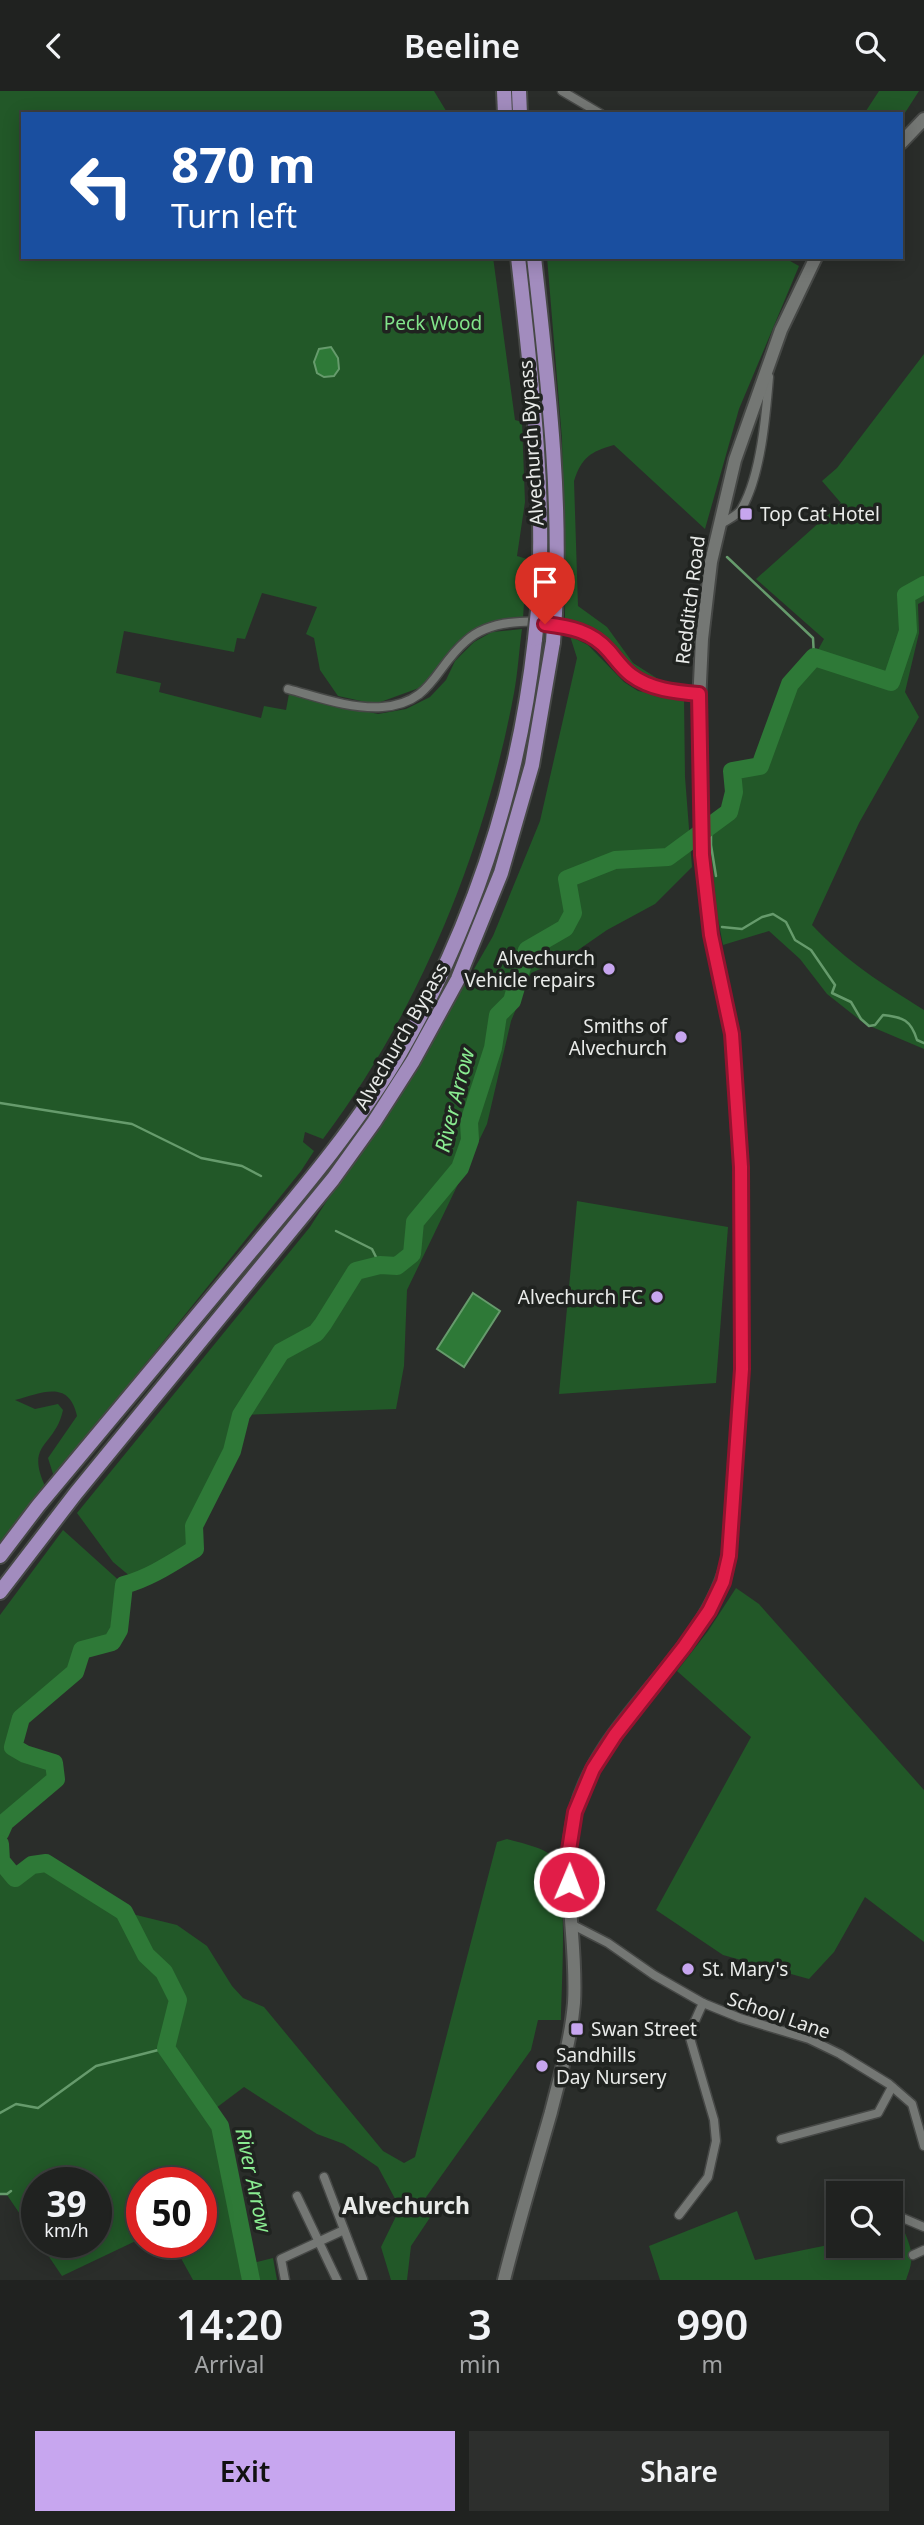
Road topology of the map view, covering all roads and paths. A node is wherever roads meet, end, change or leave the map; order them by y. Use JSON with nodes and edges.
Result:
{"nodes":[{"id":1,"x":504,"y":91,"type":"edge"},
{"id":2,"x":519,"y":91,"type":"edge"},
{"id":3,"x":562,"y":91,"type":"edge"},
{"id":4,"x":505,"y":112,"type":"edge"},
{"id":5,"x":520,"y":112,"type":"edge"},
{"id":6,"x":598,"y":112,"type":"edge"},
{"id":7,"x":924,"y":119,"type":"edge"},
{"id":8,"x":903,"y":141,"type":"edge"},
{"id":9,"x":518,"y":259,"type":"edge"},
{"id":10,"x":534,"y":259,"type":"edge"},
{"id":11,"x":815,"y":259,"type":"edge"},
{"id":12,"x":769,"y":363,"type":"junction"},
{"id":13,"x":719,"y":526,"type":"junction"},
{"id":14,"x":288,"y":689,"type":"dead end"},
{"id":15,"x":699,"y":694,"type":"junction"},
{"id":16,"x":0,"y":1556,"type":"edge"},
{"id":17,"x":0,"y":1592,"type":"edge"},
{"id":18,"x":570,"y":1924,"type":"junction"},
{"id":19,"x":703,"y":2003,"type":"junction"},
{"id":20,"x":892,"y":2087,"type":"junction"},
{"id":21,"x":781,"y":2139,"type":"dead end"},
{"id":22,"x":924,"y":2146,"type":"edge"},
{"id":23,"x":324,"y":2177,"type":"dead end"},
{"id":24,"x":297,"y":2196,"type":"dead end"},
{"id":25,"x":679,"y":2215,"type":"dead end"},
{"id":26,"x":903,"y":2218,"type":"edge"},
{"id":27,"x":924,"y":2227,"type":"edge"},
{"id":28,"x":344,"y":2230,"type":"junction"},
{"id":29,"x":321,"y":2242,"type":"junction"},
{"id":30,"x":924,"y":2250,"type":"edge"},
{"id":31,"x":913,"y":2255,"type":"dead end"},
{"id":32,"x":363,"y":2279,"type":"edge"},
{"id":33,"x":285,"y":2280,"type":"edge"},
{"id":34,"x":337,"y":2280,"type":"edge"},
{"id":35,"x":504,"y":2280,"type":"edge"}],
"edges":[{"from":1,"to":4,"type":"highway"},
{"from":2,"to":5,"type":"highway"},
{"from":3,"to":6,"type":"street"},
{"from":7,"to":8,"type":"main road"},
{"from":9,"to":16,"type":"highway","name":"Alvechurch Bypass","bridge":true},
{"from":10,"to":17,"type":"highway","name":"Alvechurch Bypass","bridge":true},
{"from":11,"to":12,"type":"main road","name":"Redditch Road"},
{"from":12,"to":13,"type":"main road","name":"Redditch Road"},
{"from":12,"to":13,"type":"street"},
{"from":13,"to":15,"type":"main road","name":"Redditch Road"},
{"from":14,"to":15,"type":"street"},
{"from":15,"to":18,"type":"main road","name":"Redditch Road"},
{"from":18,"to":19,"type":"street","name":"School Lane"},
{"from":18,"to":35,"type":"main road"},
{"from":19,"to":20,"type":"street","name":"School Lane"},
{"from":19,"to":25,"type":"street","name":"School Lane"},
{"from":20,"to":21,"type":"street"},
{"from":20,"to":22,"type":"street","name":"School Lane"},
{"from":23,"to":28,"type":"street"},
{"from":24,"to":29,"type":"street"},
{"from":26,"to":27,"type":"street"},
{"from":28,"to":29,"type":"street"},
{"from":28,"to":32,"type":"street"},
{"from":29,"to":33,"type":"street"},
{"from":29,"to":34,"type":"street"},
{"from":30,"to":31,"type":"street"}]}
